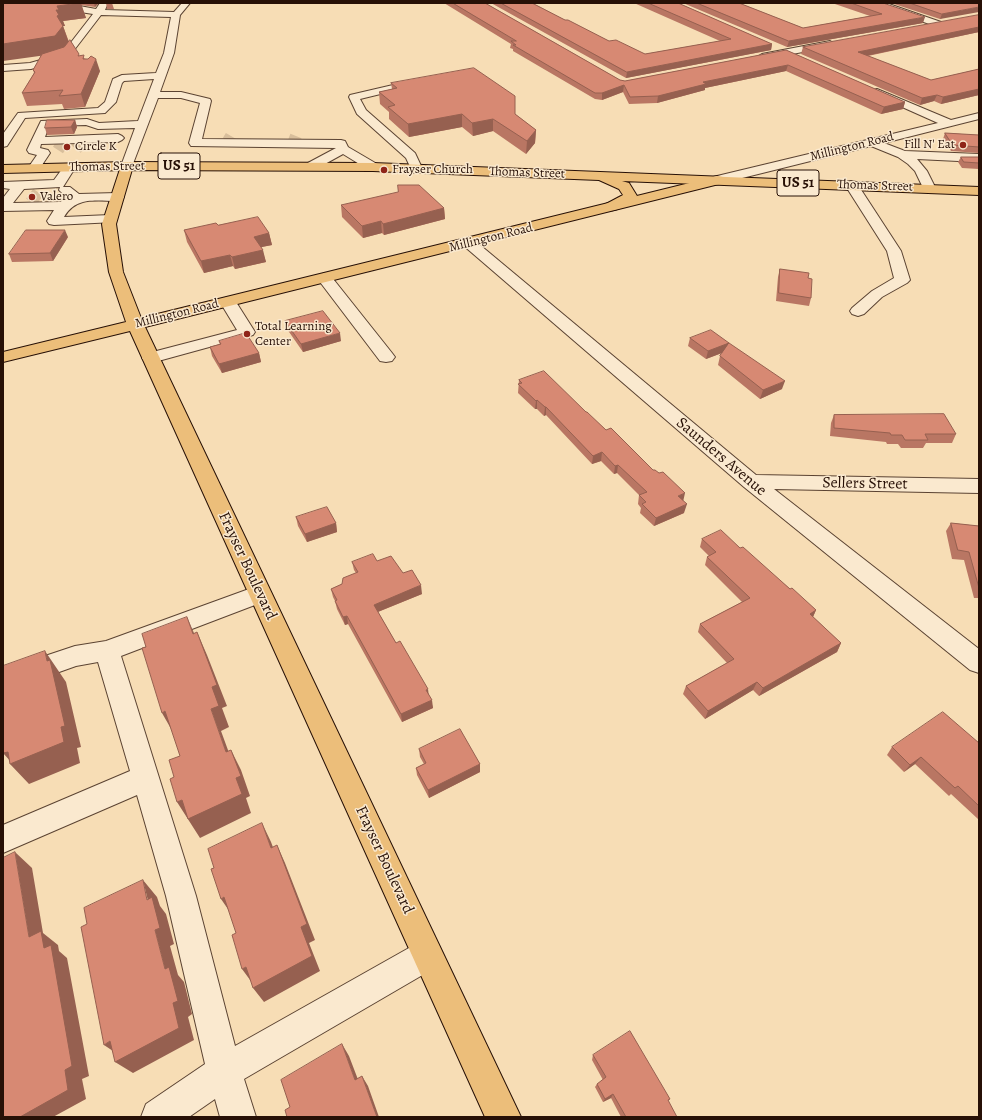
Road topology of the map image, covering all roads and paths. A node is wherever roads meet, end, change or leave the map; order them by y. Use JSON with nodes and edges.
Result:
{"nodes":[{"id":1,"x":104,"y":3,"type":"edge"},
{"id":2,"x":186,"y":3,"type":"edge"},
{"id":3,"x":878,"y":3,"type":"edge"},
{"id":4,"x":99,"y":12,"type":"junction"},
{"id":5,"x":3,"y":14,"type":"edge"},
{"id":6,"x":176,"y":15,"type":"junction"},
{"id":7,"x":916,"y":28,"type":"edge"},
{"id":8,"x":840,"y":42,"type":"edge"},
{"id":9,"x":773,"y":46,"type":"edge"},
{"id":10,"x":788,"y":53,"type":"junction"},
{"id":11,"x":802,"y":59,"type":"edge"},
{"id":12,"x":749,"y":60,"type":"edge"},
{"id":13,"x":3,"y":68,"type":"edge"},
{"id":14,"x":161,"y":76,"type":"junction"},
{"id":15,"x":122,"y":78,"type":"junction"},
{"id":16,"x":107,"y":80,"type":"dead end"},
{"id":17,"x":865,"y":86,"type":"edge"},
{"id":18,"x":393,"y":88,"type":"edge"},
{"id":19,"x":100,"y":93,"type":"dead end"},
{"id":20,"x":113,"y":95,"type":"junction"},
{"id":21,"x":154,"y":95,"type":"junction"},
{"id":22,"x":979,"y":116,"type":"edge"},
{"id":23,"x":949,"y":123,"type":"junction"},
{"id":24,"x":143,"y":124,"type":"junction"},
{"id":25,"x":98,"y":126,"type":"junction"},
{"id":26,"x":332,"y":132,"type":"dead end"},
{"id":27,"x":138,"y":138,"type":"junction"},
{"id":28,"x":37,"y":141,"type":"junction"},
{"id":29,"x":872,"y":142,"type":"junction"},
{"id":30,"x":3,"y":143,"type":"edge"},
{"id":31,"x":62,"y":145,"type":"junction"},
{"id":32,"x":86,"y":145,"type":"junction"},
{"id":33,"x":342,"y":147,"type":"junction"},
{"id":34,"x":44,"y":153,"type":"junction"},
{"id":35,"x":903,"y":155,"type":"junction"},
{"id":36,"x":971,"y":164,"type":"edge"},
{"id":37,"x":127,"y":166,"type":"junction"},
{"id":38,"x":310,"y":166,"type":"junction"},
{"id":39,"x":373,"y":167,"type":"junction"},
{"id":40,"x":918,"y":167,"type":"junction"},
{"id":41,"x":8,"y":168,"type":"edge"},
{"id":42,"x":34,"y":168,"type":"junction"},
{"id":43,"x":69,"y":168,"type":"junction"},
{"id":44,"x":416,"y":168,"type":"junction"},
{"id":45,"x":594,"y":175,"type":"junction"},
{"id":46,"x":718,"y":180,"type":"junction"},
{"id":47,"x":3,"y":182,"type":"edge"},
{"id":48,"x":58,"y":184,"type":"junction"},
{"id":49,"x":3,"y":185,"type":"edge"},
{"id":50,"x":20,"y":185,"type":"junction"},
{"id":51,"x":851,"y":185,"type":"junction"},
{"id":52,"x":930,"y":188,"type":"junction"},
{"id":53,"x":979,"y":191,"type":"edge"},
{"id":54,"x":117,"y":197,"type":"junction"},
{"id":55,"x":76,"y":198,"type":"junction"},
{"id":56,"x":63,"y":206,"type":"junction"},
{"id":57,"x":611,"y":207,"type":"junction"},
{"id":58,"x":110,"y":219,"type":"junction"},
{"id":59,"x":469,"y":243,"type":"junction"},
{"id":60,"x":325,"y":278,"type":"junction"},
{"id":61,"x":228,"y":302,"type":"junction"},
{"id":62,"x":858,"y":312,"type":"dead end"},
{"id":63,"x":135,"y":324,"type":"junction"},
{"id":64,"x":3,"y":357,"type":"edge"},
{"id":65,"x":386,"y":357,"type":"dead end"},
{"id":66,"x":151,"y":358,"type":"junction"},
{"id":67,"x":751,"y":482,"type":"junction"},
{"id":68,"x":979,"y":486,"type":"edge"},
{"id":69,"x":260,"y":594,"type":"junction"},
{"id":70,"x":107,"y":651,"type":"junction"},
{"id":71,"x":979,"y":663,"type":"edge"},
{"id":72,"x":3,"y":681,"type":"edge"},
{"id":73,"x":144,"y":778,"type":"junction"},
{"id":74,"x":3,"y":839,"type":"edge"},
{"id":75,"x":427,"y":955,"type":"junction"},
{"id":76,"x":224,"y":1071,"type":"junction"},
{"id":77,"x":158,"y":1117,"type":"edge"},
{"id":78,"x":238,"y":1117,"type":"edge"},
{"id":79,"x":503,"y":1117,"type":"edge"}],
"edges":[{"from":1,"to":4,"type":"street"},
{"from":2,"to":6,"type":"street","name":"Frayser Boulevard"},
{"from":3,"to":7,"type":"street"},
{"from":4,"to":5,"type":"street"},
{"from":4,"to":6,"type":"street"},
{"from":4,"to":13,"type":"street"},
{"from":6,"to":14,"type":"street","name":"Frayser Boulevard"},
{"from":8,"to":10,"type":"street"},
{"from":9,"to":10,"type":"street"},
{"from":10,"to":11,"type":"street"},
{"from":10,"to":12,"type":"street"},
{"from":14,"to":15,"type":"street"},
{"from":14,"to":21,"type":"street","name":"Frayser Boulevard"},
{"from":15,"to":16,"type":"street"},
{"from":15,"to":20,"type":"street"},
{"from":17,"to":23,"type":"street"},
{"from":18,"to":44,"type":"street"},
{"from":19,"to":20,"type":"street"},
{"from":20,"to":30,"type":"street"},
{"from":21,"to":24,"type":"street","name":"Frayser Boulevard"},
{"from":21,"to":33,"type":"street"},
{"from":22,"to":23,"type":"street","name":"Millington Road"},
{"from":23,"to":29,"type":"street","name":"Millington Road"},
{"from":24,"to":25,"type":"street"},
{"from":24,"to":27,"type":"street","name":"Frayser Boulevard"},
{"from":25,"to":28,"type":"street"},
{"from":25,"to":32,"type":"street"},
{"from":26,"to":33,"type":"street"},
{"from":27,"to":32,"type":"street"},
{"from":27,"to":37,"type":"street","name":"Frayser Boulevard"},
{"from":28,"to":31,"type":"street"},
{"from":28,"to":34,"type":"street"},
{"from":29,"to":35,"type":"street"},
{"from":29,"to":46,"type":"street","name":"Millington Road"},
{"from":31,"to":32,"type":"street"},
{"from":31,"to":34,"type":"street"},
{"from":33,"to":38,"type":"street"},
{"from":33,"to":39,"type":"street"},
{"from":34,"to":42,"type":"street"},
{"from":35,"to":36,"type":"street"},
{"from":35,"to":40,"type":"street"},
{"from":36,"to":40,"type":"street"},
{"from":37,"to":38,"type":"main road","name":"Thomas Street","number":"US 51"},
{"from":37,"to":43,"type":"main road","name":"Thomas Street","number":"US 51"},
{"from":37,"to":54,"type":"main road","name":"Frayser Boulevard"},
{"from":38,"to":39,"type":"main road","name":"Thomas Street","number":"US 51"},
{"from":39,"to":44,"type":"main road","name":"Thomas Street","number":"US 51"},
{"from":40,"to":52,"type":"street"},
{"from":41,"to":42,"type":"main road","name":"Thomas Street","number":"US 51"},
{"from":41,"to":47,"type":"street"},
{"from":42,"to":43,"type":"main road","name":"Thomas Street","number":"US 51"},
{"from":43,"to":48,"type":"street"},
{"from":44,"to":45,"type":"main road","name":"Thomas Street","number":"US 51"},
{"from":45,"to":46,"type":"main road","name":"Thomas Street","number":"US 51"},
{"from":45,"to":57,"type":"main road"},
{"from":46,"to":51,"type":"main road","name":"Thomas Street","number":"US 51"},
{"from":46,"to":57,"type":"main road","name":"Millington Road"},
{"from":48,"to":50,"type":"street"},
{"from":48,"to":55,"type":"street"},
{"from":49,"to":50,"type":"street"},
{"from":50,"to":56,"type":"street"},
{"from":51,"to":52,"type":"main road","name":"Thomas Street","number":"US 51"},
{"from":51,"to":62,"type":"street"},
{"from":52,"to":53,"type":"main road","name":"Thomas Street","number":"US 51"},
{"from":54,"to":55,"type":"street"},
{"from":54,"to":58,"type":"main road","name":"Frayser Boulevard"},
{"from":55,"to":56,"type":"street"},
{"from":56,"to":58,"type":"street"},
{"from":57,"to":59,"type":"main road","name":"Millington Road"},
{"from":58,"to":63,"type":"main road","name":"Frayser Boulevard"},
{"from":59,"to":60,"type":"main road","name":"Millington Road"},
{"from":59,"to":67,"type":"street","name":"Saunders Avenue"},
{"from":60,"to":61,"type":"main road","name":"Millington Road"},
{"from":60,"to":65,"type":"street"},
{"from":61,"to":63,"type":"main road","name":"Millington Road"},
{"from":61,"to":66,"type":"street"},
{"from":63,"to":64,"type":"main road","name":"Millington Road"},
{"from":63,"to":66,"type":"main road","name":"Frayser Boulevard"},
{"from":66,"to":69,"type":"main road","name":"Frayser Boulevard"},
{"from":67,"to":68,"type":"street","name":"Sellers Street"},
{"from":67,"to":71,"type":"street","name":"Saunders Avenue"},
{"from":69,"to":70,"type":"street"},
{"from":69,"to":75,"type":"main road","name":"Frayser Boulevard"},
{"from":70,"to":72,"type":"street"},
{"from":70,"to":73,"type":"street"},
{"from":73,"to":74,"type":"street"},
{"from":73,"to":76,"type":"street"},
{"from":75,"to":76,"type":"street"},
{"from":75,"to":79,"type":"main road","name":"Frayser Boulevard"},
{"from":76,"to":77,"type":"street"},
{"from":76,"to":78,"type":"street"}]}
